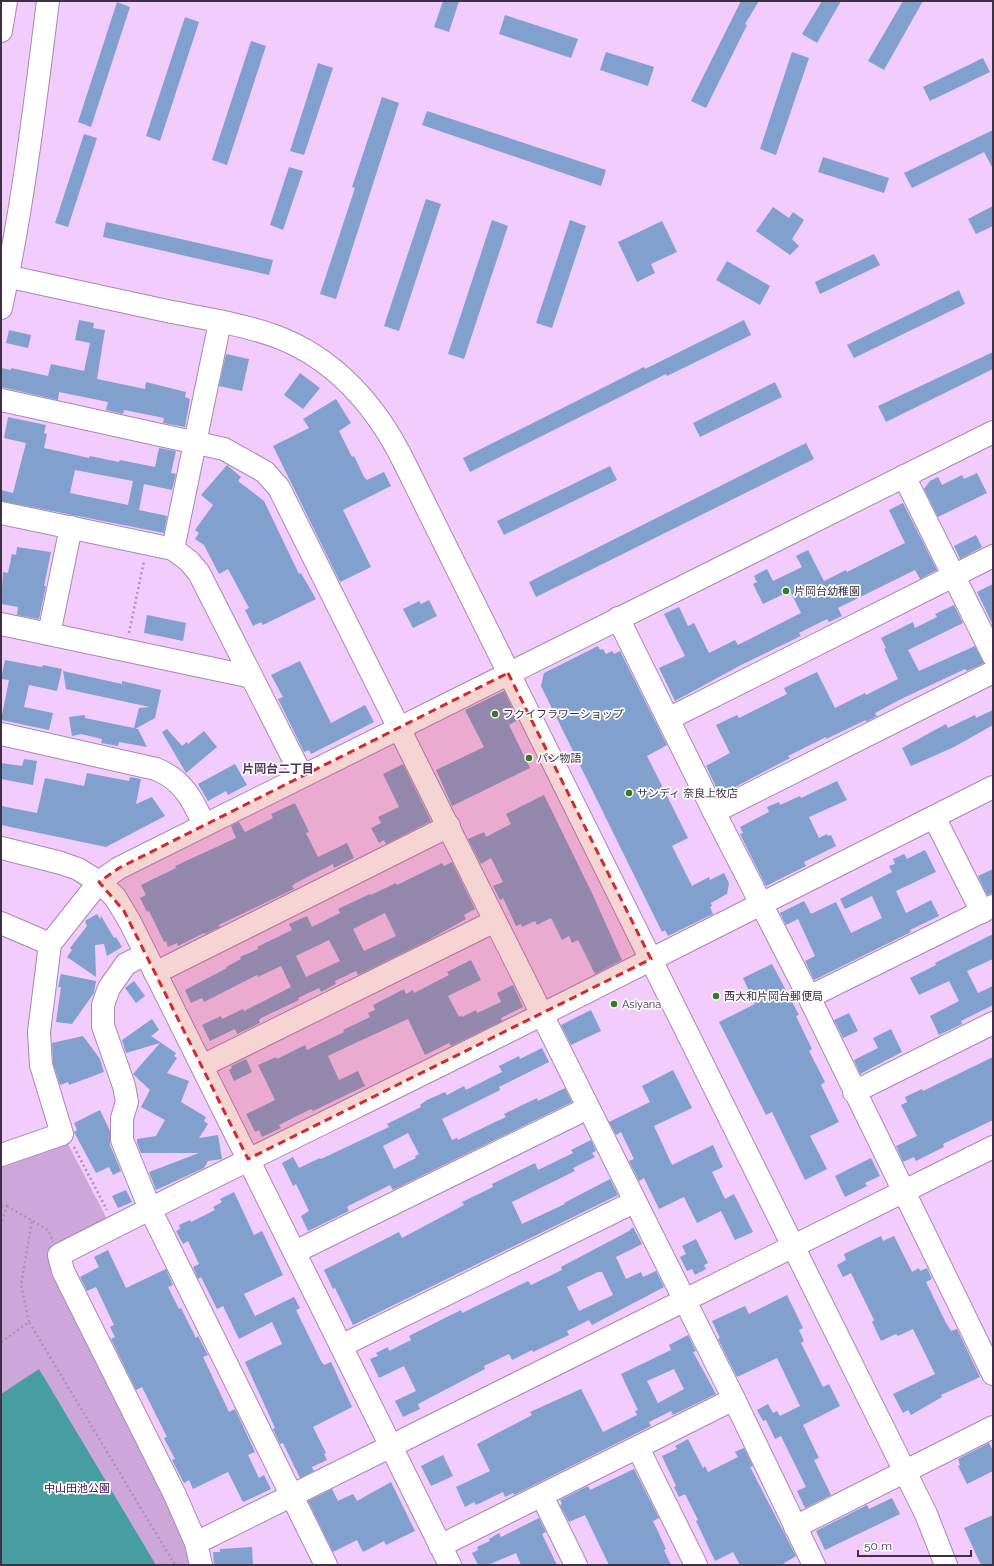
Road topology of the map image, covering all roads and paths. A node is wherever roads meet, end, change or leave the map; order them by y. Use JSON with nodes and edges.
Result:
{"nodes":[{"id":1,"x":6,"y":1,"type":"edge"},
{"id":2,"x":48,"y":1,"type":"edge"},
{"id":3,"x":1,"y":31,"type":"edge"},
{"id":4,"x":5,"y":276,"type":"edge"},
{"id":5,"x":1,"y":308,"type":"edge"},
{"id":6,"x":220,"y":322,"type":"junction"},
{"id":7,"x":1,"y":400,"type":"edge"},
{"id":8,"x":993,"y":432,"type":"edge"},
{"id":9,"x":195,"y":444,"type":"junction"},
{"id":10,"x":904,"y":476,"type":"junction"},
{"id":11,"x":1,"y":513,"type":"edge"},
{"id":12,"x":71,"y":527,"type":"junction"},
{"id":13,"x":147,"y":543,"type":"junction"},
{"id":14,"x":173,"y":549,"type":"junction"},
{"id":15,"x":993,"y":556,"type":"edge"},
{"id":16,"x":954,"y":576,"type":"junction"},
{"id":17,"x":618,"y":618,"type":"junction"},
{"id":18,"x":1,"y":624,"type":"edge"},
{"id":19,"x":50,"y":634,"type":"junction"},
{"id":20,"x":125,"y":651,"type":"junction"},
{"id":21,"x":993,"y":655,"type":"edge"},
{"id":22,"x":993,"y":672,"type":"edge"},
{"id":23,"x":508,"y":673,"type":"junction"},
{"id":24,"x":252,"y":677,"type":"junction"},
{"id":25,"x":668,"y":719,"type":"junction"},
{"id":26,"x":399,"y":727,"type":"junction"},
{"id":27,"x":1,"y":734,"type":"edge"},
{"id":28,"x":302,"y":776,"type":"junction"},
{"id":29,"x":993,"y":787,"type":"edge"},
{"id":30,"x":714,"y":812,"type":"junction"},
{"id":31,"x":934,"y":817,"type":"junction"},
{"id":32,"x":204,"y":825,"type":"junction"},
{"id":33,"x":449,"y":826,"type":"junction"},
{"id":34,"x":1,"y":848,"type":"edge"},
{"id":35,"x":99,"y":882,"type":"junction"},
{"id":36,"x":760,"y":903,"type":"junction"},
{"id":37,"x":987,"y":909,"type":"edge"},
{"id":38,"x":495,"y":921,"type":"junction"},
{"id":39,"x":1,"y":923,"type":"edge"},
{"id":40,"x":50,"y":944,"type":"junction"},
{"id":41,"x":651,"y":959,"type":"junction"},
{"id":42,"x":151,"y":963,"type":"junction"},
{"id":43,"x":809,"y":997,"type":"junction"},
{"id":44,"x":542,"y":1015,"type":"junction"},
{"id":45,"x":993,"y":1023,"type":"edge"},
{"id":46,"x":202,"y":1066,"type":"junction"},
{"id":47,"x":854,"y":1092,"type":"junction"},
{"id":48,"x":588,"y":1108,"type":"junction"},
{"id":49,"x":62,"y":1134,"type":"junction"},
{"id":50,"x":993,"y":1147,"type":"edge"},
{"id":51,"x":1,"y":1155,"type":"edge"},
{"id":52,"x":248,"y":1159,"type":"junction"},
{"id":53,"x":903,"y":1192,"type":"junction"},
{"id":54,"x":634,"y":1202,"type":"junction"},
{"id":55,"x":1,"y":1206,"type":"edge"},
{"id":56,"x":7,"y":1206,"type":"junction"},
{"id":57,"x":150,"y":1209,"type":"junction"},
{"id":58,"x":32,"y":1220,"type":"junction"},
{"id":59,"x":1,"y":1224,"type":"edge"},
{"id":60,"x":116,"y":1226,"type":"junction"},
{"id":61,"x":793,"y":1246,"type":"junction"},
{"id":62,"x":295,"y":1252,"type":"junction"},
{"id":63,"x":59,"y":1255,"type":"junction"},
{"id":64,"x":684,"y":1300,"type":"junction"},
{"id":65,"x":29,"y":1322,"type":"junction"},
{"id":66,"x":1,"y":1342,"type":"edge"},
{"id":67,"x":341,"y":1346,"type":"junction"},
{"id":68,"x":993,"y":1374,"type":"edge"},
{"id":69,"x":734,"y":1399,"type":"junction"},
{"id":70,"x":993,"y":1427,"type":"edge"},
{"id":71,"x":390,"y":1446,"type":"junction"},
{"id":72,"x":638,"y":1448,"type":"junction"},
{"id":73,"x":905,"y":1472,"type":"junction"},
{"id":74,"x":290,"y":1495,"type":"junction"},
{"id":75,"x":542,"y":1496,"type":"junction"},
{"id":76,"x":796,"y":1526,"type":"junction"},
{"id":77,"x":196,"y":1543,"type":"junction"},
{"id":78,"x":440,"y":1546,"type":"junction"},
{"id":79,"x":175,"y":1565,"type":"edge"},
{"id":80,"x":201,"y":1565,"type":"edge"},
{"id":81,"x":326,"y":1565,"type":"edge"},
{"id":82,"x":450,"y":1565,"type":"edge"},
{"id":83,"x":576,"y":1565,"type":"edge"},
{"id":84,"x":696,"y":1565,"type":"edge"},
{"id":85,"x":814,"y":1565,"type":"edge"},
{"id":86,"x":946,"y":1565,"type":"edge"}],
"edges":[{"from":1,"to":3,"type":"main road"},
{"from":2,"to":4,"type":"main road"},
{"from":4,"to":5,"type":"main road"},
{"from":4,"to":6,"type":"main road"},
{"from":6,"to":9,"type":"main road"},
{"from":6,"to":23,"type":"main road"},
{"from":7,"to":9,"type":"main road"},
{"from":8,"to":10,"type":"main road"},
{"from":9,"to":14,"type":"main road"},
{"from":9,"to":26,"type":"main road"},
{"from":10,"to":16,"type":"main road"},
{"from":10,"to":17,"type":"main road"},
{"from":11,"to":12,"type":"main road"},
{"from":12,"to":13,"type":"main road"},
{"from":12,"to":19,"type":"main road"},
{"from":13,"to":14,"type":"main road"},
{"from":13,"to":20,"type":"path"},
{"from":14,"to":24,"type":"main road"},
{"from":15,"to":16,"type":"main road"},
{"from":16,"to":21,"type":"main road"},
{"from":16,"to":25,"type":"main road"},
{"from":17,"to":23,"type":"main road"},
{"from":17,"to":25,"type":"main road"},
{"from":18,"to":19,"type":"main road"},
{"from":19,"to":20,"type":"main road"},
{"from":20,"to":24,"type":"main road"},
{"from":22,"to":30,"type":"main road"},
{"from":23,"to":26,"type":"main road"},
{"from":23,"to":41,"type":"main road"},
{"from":24,"to":28,"type":"main road"},
{"from":25,"to":30,"type":"main road"},
{"from":26,"to":28,"type":"main road"},
{"from":26,"to":33,"type":"main road"},
{"from":27,"to":32,"type":"main road"},
{"from":28,"to":32,"type":"main road"},
{"from":29,"to":31,"type":"main road"},
{"from":30,"to":36,"type":"main road"},
{"from":31,"to":36,"type":"main road"},
{"from":31,"to":37,"type":"main road"},
{"from":32,"to":35,"type":"main road"},
{"from":33,"to":38,"type":"main road"},
{"from":33,"to":42,"type":"main road"},
{"from":34,"to":35,"type":"main road"},
{"from":35,"to":40,"type":"main road"},
{"from":35,"to":42,"type":"main road"},
{"from":36,"to":41,"type":"main road"},
{"from":36,"to":43,"type":"main road"},
{"from":37,"to":43,"type":"main road"},
{"from":38,"to":44,"type":"main road"},
{"from":38,"to":46,"type":"main road"},
{"from":39,"to":40,"type":"main road"},
{"from":40,"to":49,"type":"main road"},
{"from":41,"to":44,"type":"main road"},
{"from":41,"to":61,"type":"main road"},
{"from":42,"to":46,"type":"main road"},
{"from":42,"to":57,"type":"main road"},
{"from":43,"to":47,"type":"main road"},
{"from":44,"to":48,"type":"main road"},
{"from":44,"to":52,"type":"main road"},
{"from":45,"to":47,"type":"main road"},
{"from":46,"to":52,"type":"main road"},
{"from":47,"to":53,"type":"main road"},
{"from":48,"to":54,"type":"main road"},
{"from":48,"to":62,"type":"main road"},
{"from":49,"to":51,"type":"main road"},
{"from":49,"to":60,"type":"path"},
{"from":50,"to":53,"type":"main road"},
{"from":52,"to":57,"type":"main road"},
{"from":52,"to":62,"type":"main road"},
{"from":53,"to":61,"type":"main road"},
{"from":53,"to":68,"type":"main road"},
{"from":54,"to":64,"type":"main road"},
{"from":54,"to":67,"type":"main road"},
{"from":55,"to":56,"type":"path"},
{"from":56,"to":58,"type":"path"},
{"from":56,"to":59,"type":"path"},
{"from":57,"to":60,"type":"main road"},
{"from":57,"to":74,"type":"main road"},
{"from":58,"to":63,"type":"path"},
{"from":58,"to":65,"type":"path"},
{"from":60,"to":63,"type":"main road"},
{"from":61,"to":64,"type":"main road"},
{"from":61,"to":73,"type":"main road"},
{"from":62,"to":67,"type":"main road"},
{"from":63,"to":77,"type":"main road"},
{"from":64,"to":69,"type":"main road"},
{"from":64,"to":71,"type":"main road"},
{"from":65,"to":66,"type":"path"},
{"from":65,"to":79,"type":"path"},
{"from":67,"to":71,"type":"main road"},
{"from":69,"to":72,"type":"main road"},
{"from":69,"to":76,"type":"main road"},
{"from":70,"to":73,"type":"main road"},
{"from":71,"to":74,"type":"main road"},
{"from":71,"to":78,"type":"main road"},
{"from":72,"to":75,"type":"main road"},
{"from":72,"to":84,"type":"main road"},
{"from":73,"to":76,"type":"main road"},
{"from":73,"to":86,"type":"main road"},
{"from":74,"to":77,"type":"main road"},
{"from":74,"to":81,"type":"main road"},
{"from":75,"to":78,"type":"main road"},
{"from":75,"to":83,"type":"main road"},
{"from":76,"to":85,"type":"main road"},
{"from":77,"to":80,"type":"main road"},
{"from":78,"to":82,"type":"main road"}]}
